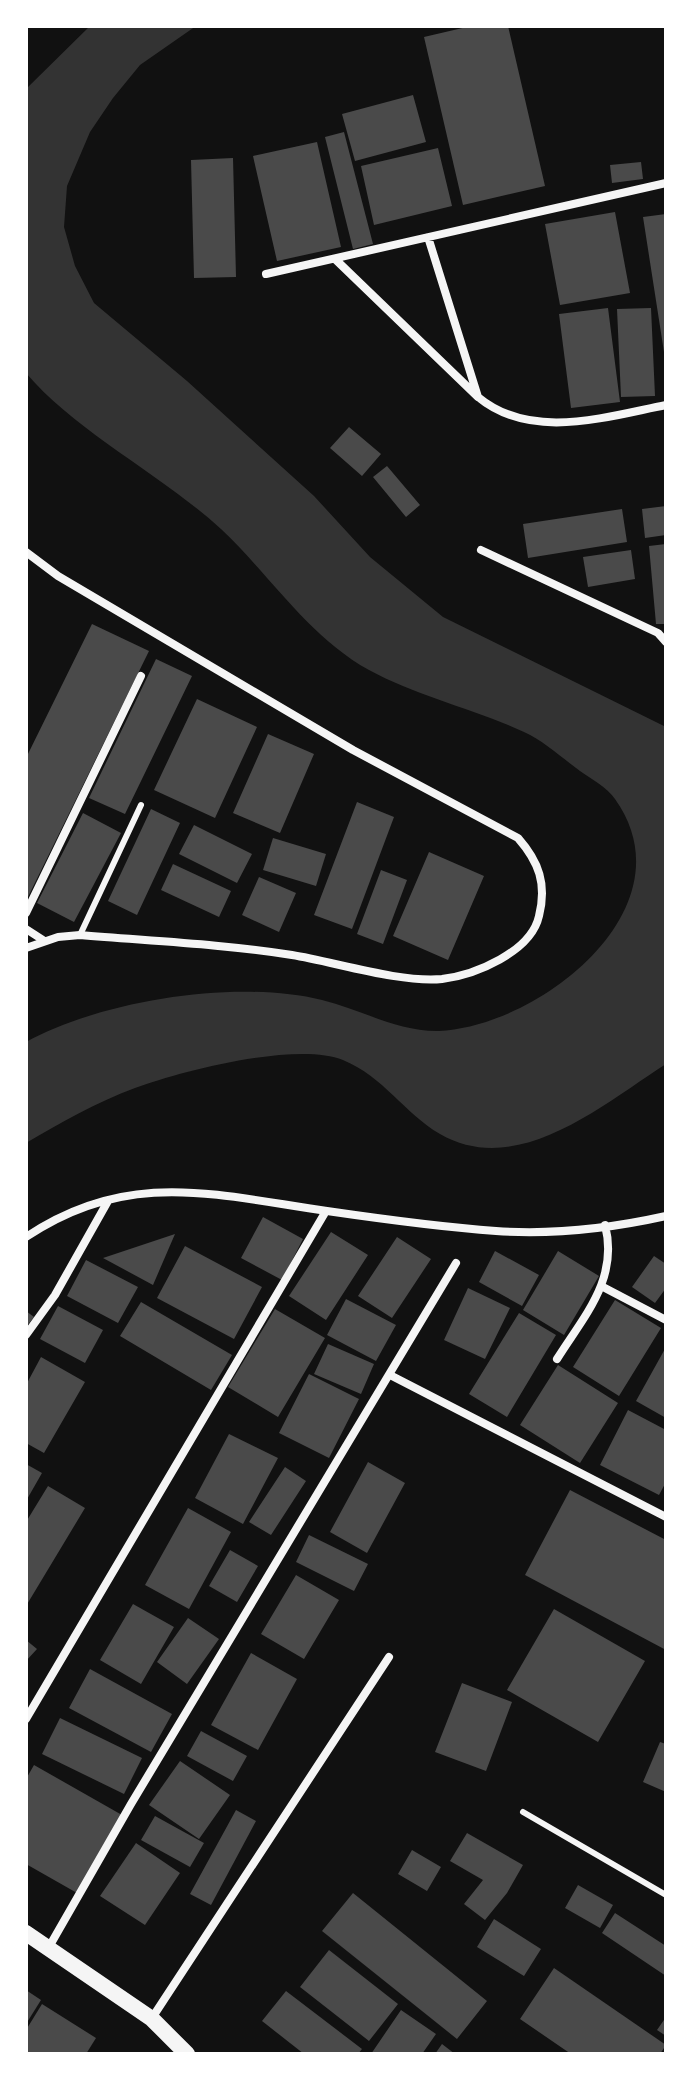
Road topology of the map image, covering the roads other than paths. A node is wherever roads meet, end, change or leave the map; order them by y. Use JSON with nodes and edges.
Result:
{"nodes":[{"id":1,"x":666,"y":183,"type":"edge"},
{"id":2,"x":428,"y":237,"type":"junction"},
{"id":3,"x":335,"y":259,"type":"junction"},
{"id":4,"x":266,"y":274,"type":"dead end"},
{"id":5,"x":478,"y":397,"type":"junction"},
{"id":6,"x":666,"y":405,"type":"edge"},
{"id":7,"x":481,"y":550,"type":"dead end"},
{"id":8,"x":26,"y":552,"type":"edge"},
{"id":9,"x":662,"y":633,"type":"edge"},
{"id":10,"x":666,"y":642,"type":"edge"},
{"id":11,"x":141,"y":676,"type":"dead end"},
{"id":12,"x":141,"y":805,"type":"dead end"},
{"id":13,"x":26,"y":913,"type":"edge"},
{"id":14,"x":26,"y":929,"type":"edge"},
{"id":15,"x":80,"y":935,"type":"junction"},
{"id":16,"x":43,"y":940,"type":"junction"},
{"id":17,"x":26,"y":948,"type":"edge"},
{"id":18,"x":108,"y":1200,"type":"junction"},
{"id":19,"x":326,"y":1211,"type":"junction"},
{"id":20,"x":666,"y":1216,"type":"edge"},
{"id":21,"x":605,"y":1225,"type":"junction"},
{"id":22,"x":26,"y":1237,"type":"edge"},
{"id":23,"x":456,"y":1263,"type":"dead end"},
{"id":24,"x":603,"y":1287,"type":"junction"},
{"id":25,"x":666,"y":1320,"type":"edge"},
{"id":26,"x":26,"y":1335,"type":"edge"},
{"id":27,"x":557,"y":1359,"type":"dead end"},
{"id":28,"x":390,"y":1375,"type":"junction"},
{"id":29,"x":666,"y":1517,"type":"edge"},
{"id":30,"x":389,"y":1657,"type":"dead end"},
{"id":31,"x":26,"y":1719,"type":"edge"},
{"id":32,"x":523,"y":1812,"type":"dead end"},
{"id":33,"x":666,"y":1895,"type":"edge"},
{"id":34,"x":26,"y":1933,"type":"edge"},
{"id":35,"x":49,"y":1947,"type":"junction"},
{"id":36,"x":152,"y":2019,"type":"junction"},
{"id":37,"x":187,"y":2054,"type":"edge"}],
"edges":[{"from":1,"to":2,"type":"street"},
{"from":2,"to":3,"type":"street"},
{"from":2,"to":5,"type":"street"},
{"from":3,"to":4,"type":"street"},
{"from":3,"to":5,"type":"street"},
{"from":5,"to":6,"type":"street"},
{"from":7,"to":9,"type":"street"},
{"from":8,"to":15,"type":"street"},
{"from":9,"to":10,"type":"street"},
{"from":11,"to":13,"type":"street"},
{"from":12,"to":15,"type":"lane"},
{"from":14,"to":16,"type":"street"},
{"from":15,"to":16,"type":"street"},
{"from":16,"to":17,"type":"street"},
{"from":18,"to":19,"type":"street"},
{"from":18,"to":22,"type":"street"},
{"from":18,"to":26,"type":"street"},
{"from":19,"to":21,"type":"street"},
{"from":19,"to":31,"type":"street"},
{"from":20,"to":21,"type":"street"},
{"from":21,"to":24,"type":"street"},
{"from":23,"to":28,"type":"street"},
{"from":24,"to":25,"type":"street"},
{"from":24,"to":27,"type":"street"},
{"from":28,"to":29,"type":"street"},
{"from":28,"to":35,"type":"street"},
{"from":30,"to":36,"type":"street"},
{"from":32,"to":33,"type":"lane"},
{"from":34,"to":35,"type":"main road"},
{"from":35,"to":36,"type":"main road"},
{"from":36,"to":37,"type":"main road"}]}
